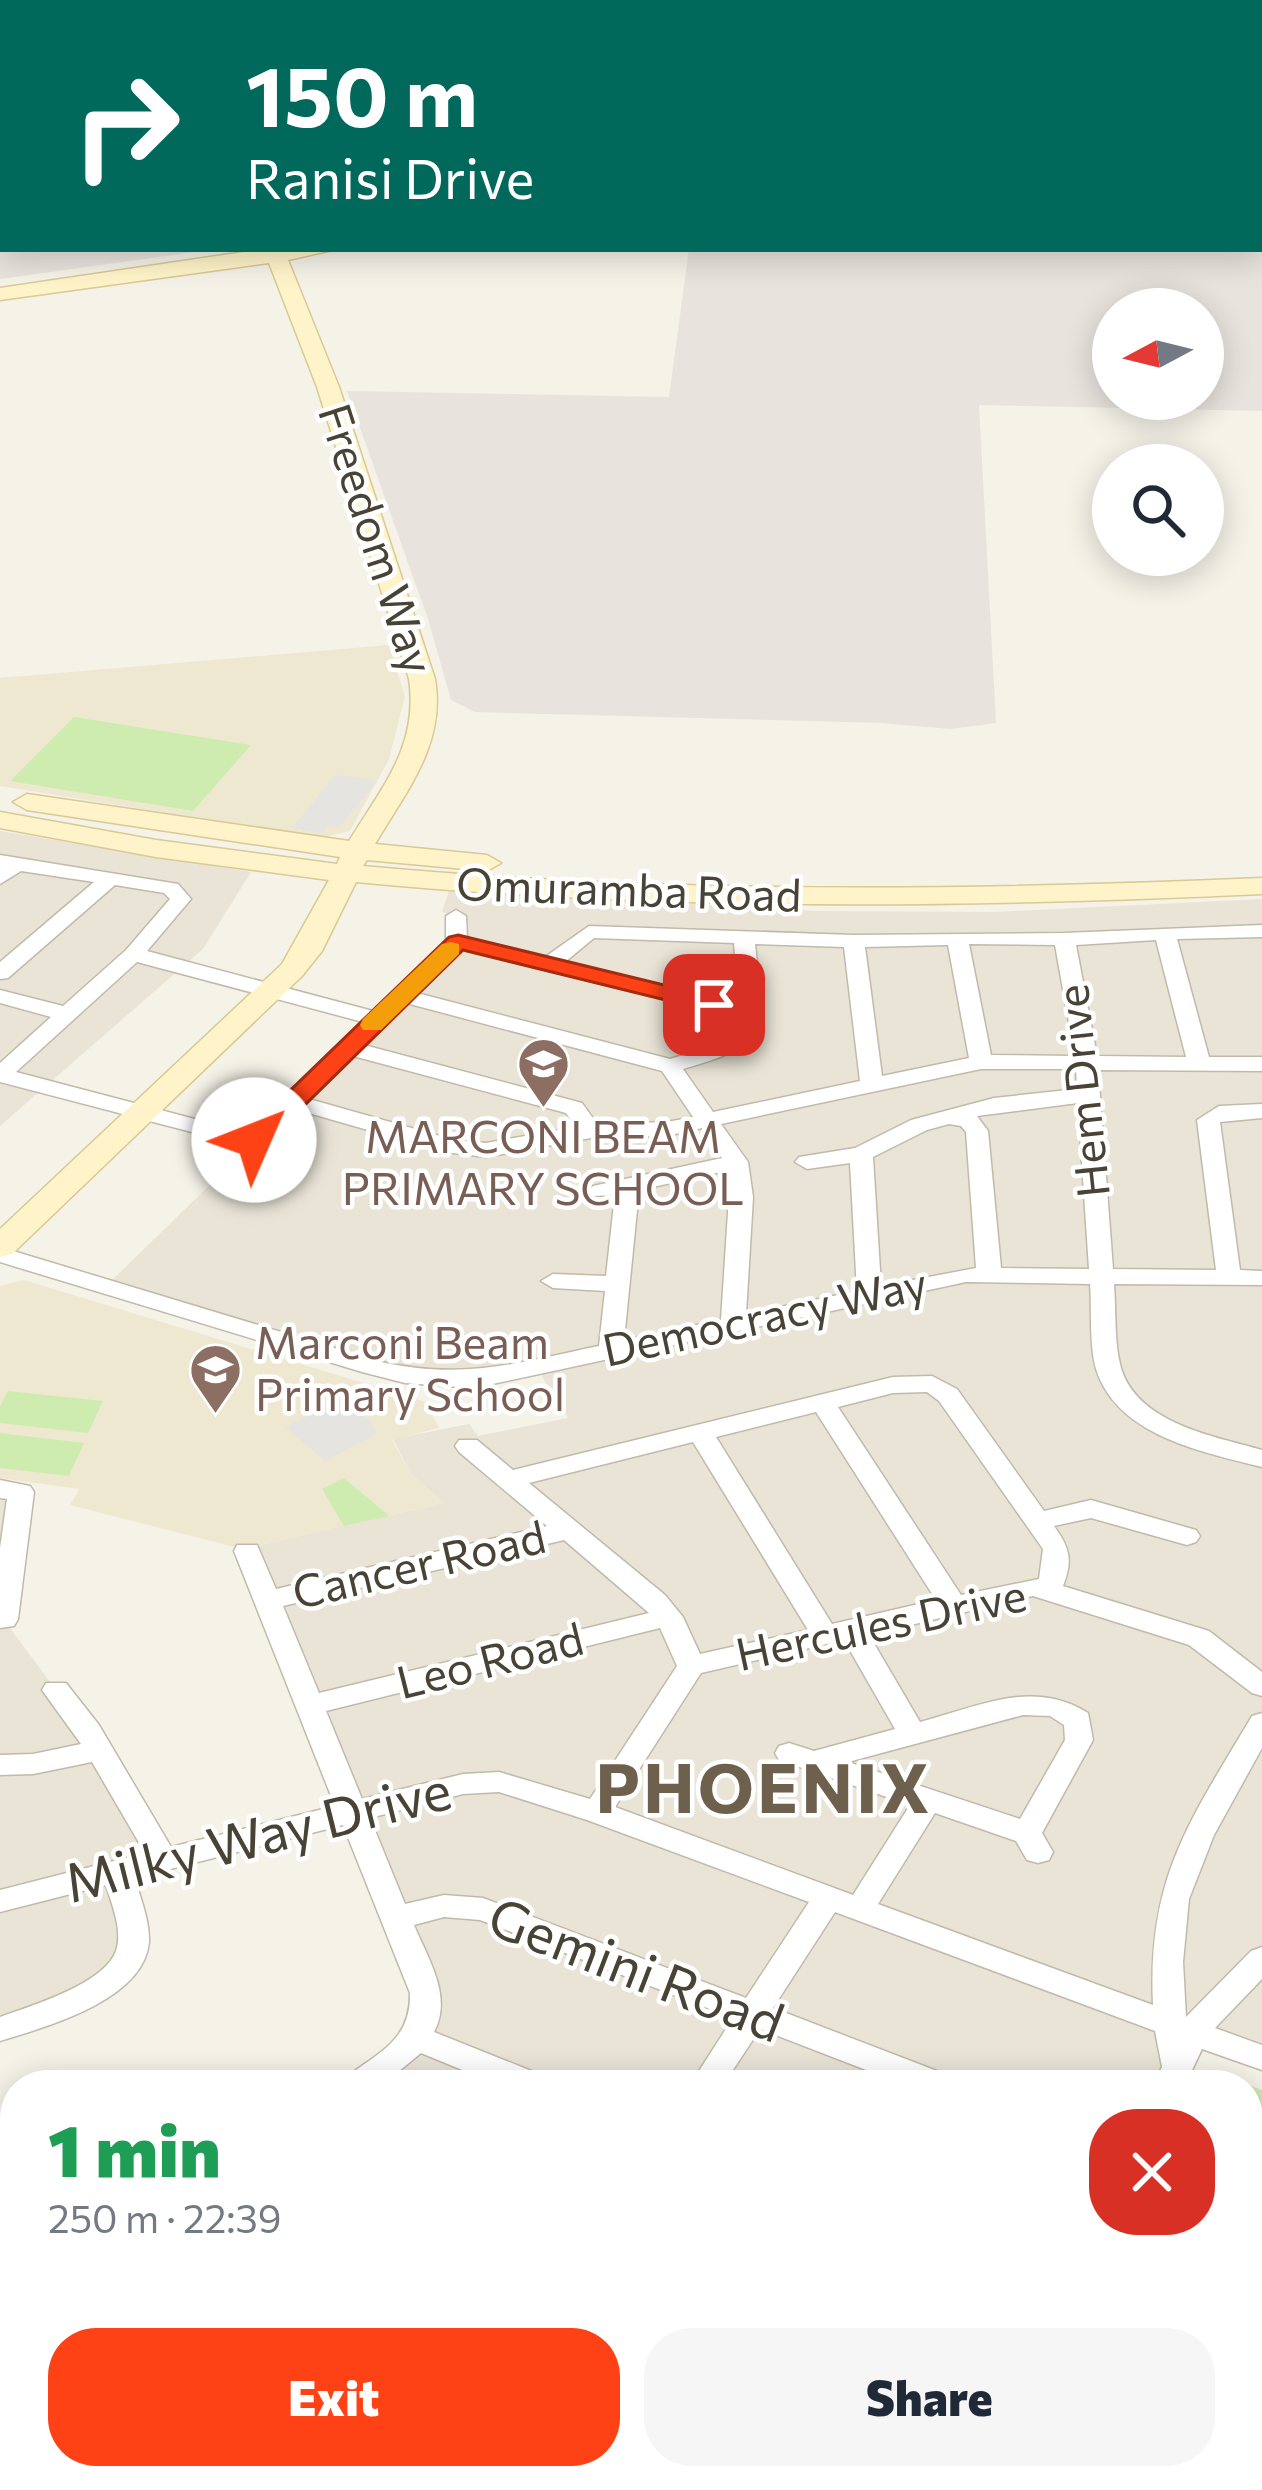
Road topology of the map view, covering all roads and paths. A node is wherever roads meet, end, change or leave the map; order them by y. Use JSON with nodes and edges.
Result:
{"nodes":[{"id":1,"x":227,"y":252,"type":"edge"},
{"id":2,"x":276,"y":253,"type":"edge"},
{"id":3,"x":0,"y":289,"type":"edge"},
{"id":4,"x":0,"y":798,"type":"edge"},
{"id":5,"x":0,"y":820,"type":"edge"},
{"id":6,"x":351,"y":864,"type":"junction"},
{"id":7,"x":6,"y":868,"type":"edge"},
{"id":8,"x":1262,"y":868,"type":"edge"},
{"id":9,"x":110,"y":879,"type":"junction"},
{"id":10,"x":1262,"y":886,"type":"edge"},
{"id":11,"x":456,"y":916,"type":"dead end"},
{"id":12,"x":1262,"y":931,"type":"edge"},
{"id":13,"x":1166,"y":933,"type":"junction"},
{"id":14,"x":744,"y":937,"type":"junction"},
{"id":15,"x":957,"y":938,"type":"junction"},
{"id":16,"x":1064,"y":939,"type":"junction"},
{"id":17,"x":854,"y":941,"type":"junction"},
{"id":18,"x":458,"y":942,"type":"junction"},
{"id":19,"x":133,"y":954,"type":"junction"},
{"id":20,"x":549,"y":964,"type":"junction"},
{"id":21,"x":0,"y":973,"type":"edge"},
{"id":22,"x":274,"y":988,"type":"junction"},
{"id":23,"x":0,"y":996,"type":"edge"},
{"id":24,"x":403,"y":996,"type":"junction"},
{"id":25,"x":752,"y":1014,"type":"junction"},
{"id":26,"x":67,"y":1015,"type":"junction"},
{"id":27,"x":377,"y":1019,"type":"junction"},
{"id":28,"x":350,"y":1048,"type":"junction"},
{"id":29,"x":1085,"y":1060,"type":"junction"},
{"id":30,"x":981,"y":1062,"type":"junction"},
{"id":31,"x":1198,"y":1063,"type":"junction"},
{"id":32,"x":1262,"y":1064,"type":"edge"},
{"id":33,"x":670,"y":1066,"type":"junction"},
{"id":34,"x":0,"y":1075,"type":"edge"},
{"id":35,"x":872,"y":1084,"type":"junction"},
{"id":36,"x":1087,"y":1095,"type":"junction"},
{"id":37,"x":295,"y":1102,"type":"junction"},
{"id":38,"x":138,"y":1111,"type":"junction"},
{"id":39,"x":1262,"y":1111,"type":"edge"},
{"id":40,"x":950,"y":1117,"type":"junction"},
{"id":41,"x":710,"y":1120,"type":"junction"},
{"id":42,"x":591,"y":1131,"type":"junction"},
{"id":43,"x":861,"y":1154,"type":"junction"},
{"id":44,"x":736,"y":1162,"type":"junction"},
{"id":45,"x":806,"y":1162,"type":"dead end"},
{"id":46,"x":628,"y":1185,"type":"junction"},
{"id":47,"x":601,"y":1191,"type":"dead end"},
{"id":48,"x":0,"y":1250,"type":"edge"},
{"id":49,"x":1102,"y":1273,"type":"junction"},
{"id":50,"x":989,"y":1274,"type":"junction"},
{"id":51,"x":1228,"y":1277,"type":"junction"},
{"id":52,"x":1262,"y":1278,"type":"edge"},
{"id":53,"x":553,"y":1281,"type":"dead end"},
{"id":54,"x":617,"y":1284,"type":"junction"},
{"id":55,"x":869,"y":1295,"type":"junction"},
{"id":56,"x":733,"y":1324,"type":"junction"},
{"id":57,"x":611,"y":1350,"type":"junction"},
{"id":58,"x":822,"y":1402,"type":"junction"},
{"id":59,"x":700,"y":1432,"type":"junction"},
{"id":60,"x":468,"y":1446,"type":"dead end"},
{"id":61,"x":1262,"y":1459,"type":"edge"},
{"id":62,"x":508,"y":1480,"type":"junction"},
{"id":63,"x":0,"y":1489,"type":"edge"},
{"id":64,"x":1037,"y":1521,"type":"junction"},
{"id":65,"x":568,"y":1530,"type":"junction"},
{"id":66,"x":1187,"y":1536,"type":"dead end"},
{"id":67,"x":248,"y":1551,"type":"dead end"},
{"id":68,"x":1048,"y":1588,"type":"junction"},
{"id":69,"x":270,"y":1600,"type":"junction"},
{"id":70,"x":954,"y":1606,"type":"junction"},
{"id":71,"x":669,"y":1617,"type":"junction"},
{"id":72,"x":2,"y":1619,"type":"edge"},
{"id":73,"x":840,"y":1634,"type":"junction"},
{"id":74,"x":691,"y":1666,"type":"junction"},
{"id":75,"x":1262,"y":1686,"type":"edge"},
{"id":76,"x":56,"y":1690,"type":"dead end"},
{"id":77,"x":312,"y":1705,"type":"junction"},
{"id":78,"x":1262,"y":1723,"type":"edge"},
{"id":79,"x":914,"y":1736,"type":"junction"},
{"id":80,"x":100,"y":1750,"type":"junction"},
{"id":81,"x":0,"y":1765,"type":"edge"},
{"id":82,"x":928,"y":1800,"type":"junction"},
{"id":83,"x":353,"y":1811,"type":"junction"},
{"id":84,"x":597,"y":1812,"type":"junction"},
{"id":85,"x":163,"y":1858,"type":"junction"},
{"id":86,"x":118,"y":1872,"type":"junction"},
{"id":87,"x":827,"y":1898,"type":"junction"},
{"id":88,"x":0,"y":1901,"type":"edge"},
{"id":89,"x":859,"y":1910,"type":"junction"},
{"id":90,"x":398,"y":1918,"type":"junction"},
{"id":91,"x":1262,"y":1959,"type":"edge"},
{"id":92,"x":752,"y":2013,"type":"junction"},
{"id":93,"x":0,"y":2029,"type":"edge"},
{"id":94,"x":1180,"y":2029,"type":"junction"},
{"id":95,"x":418,"y":2039,"type":"junction"},
{"id":96,"x":1262,"y":2058,"type":"edge"},
{"id":97,"x":378,"y":2070,"type":"edge"},
{"id":98,"x":496,"y":2070,"type":"edge"},
{"id":99,"x":716,"y":2070,"type":"edge"},
{"id":100,"x":900,"y":2070,"type":"edge"},
{"id":101,"x":1174,"y":2070,"type":"edge"}],
"edges":[{"from":1,"to":3,"type":"main road"},
{"from":2,"to":3,"type":"main road"},
{"from":2,"to":6,"type":"main road","name":"Freedom Way"},
{"from":4,"to":6,"type":"main road","name":"Omuramba Road"},
{"from":5,"to":6,"type":"main road","name":"Omuramba Road"},
{"from":6,"to":8,"type":"main road","name":"Omuramba Road"},
{"from":6,"to":10,"type":"main road","name":"Omuramba Road"},
{"from":6,"to":22,"type":"main road","name":"Freedom Way"},
{"from":7,"to":9,"type":"street"},
{"from":9,"to":19,"type":"street"},
{"from":9,"to":21,"type":"street"},
{"from":11,"to":18,"type":"street"},
{"from":12,"to":13,"type":"street","name":"Hem Drive"},
{"from":13,"to":16,"type":"street","name":"Hem Drive"},
{"from":13,"to":31,"type":"street"},
{"from":14,"to":17,"type":"street"},
{"from":14,"to":20,"type":"street"},
{"from":14,"to":25,"type":"street"},
{"from":15,"to":16,"type":"street"},
{"from":15,"to":17,"type":"street"},
{"from":15,"to":30,"type":"street"},
{"from":16,"to":29,"type":"street","name":"Hem Drive"},
{"from":17,"to":35,"type":"street"},
{"from":18,"to":20,"type":"street"},
{"from":18,"to":24,"type":"street"},
{"from":19,"to":22,"type":"street"},
{"from":19,"to":26,"type":"street"},
{"from":20,"to":25,"type":"street"},
{"from":22,"to":27,"type":"street"},
{"from":22,"to":38,"type":"main road","name":"Freedom Way"},
{"from":23,"to":26,"type":"street"},
{"from":24,"to":27,"type":"street"},
{"from":24,"to":33,"type":"street"},
{"from":25,"to":33,"type":"street"},
{"from":26,"to":34,"type":"street"},
{"from":27,"to":28,"type":"street"},
{"from":28,"to":37,"type":"street"},
{"from":28,"to":42,"type":"street"},
{"from":29,"to":30,"type":"street"},
{"from":29,"to":31,"type":"street"},
{"from":29,"to":36,"type":"street","name":"Hem Drive"},
{"from":30,"to":35,"type":"street"},
{"from":31,"to":32,"type":"street"},
{"from":33,"to":41,"type":"street"},
{"from":34,"to":38,"type":"street"},
{"from":35,"to":41,"type":"street"},
{"from":36,"to":40,"type":"street"},
{"from":36,"to":49,"type":"street","name":"Hem Drive"},
{"from":37,"to":38,"type":"street"},
{"from":37,"to":42,"type":"street"},
{"from":38,"to":48,"type":"main road","name":"Freedom Way"},
{"from":39,"to":51,"type":"street"},
{"from":40,"to":43,"type":"street"},
{"from":40,"to":50,"type":"street"},
{"from":41,"to":42,"type":"street"},
{"from":41,"to":44,"type":"street"},
{"from":43,"to":45,"type":"street"},
{"from":43,"to":55,"type":"street"},
{"from":44,"to":46,"type":"street"},
{"from":44,"to":56,"type":"street"},
{"from":46,"to":47,"type":"street"},
{"from":46,"to":54,"type":"street"},
{"from":48,"to":57,"type":"street","name":"Democracy Way"},
{"from":49,"to":50,"type":"street","name":"Democracy Way"},
{"from":49,"to":51,"type":"street","name":"Democracy Way"},
{"from":49,"to":61,"type":"street","name":"Hem Drive"},
{"from":50,"to":55,"type":"street","name":"Democracy Way"},
{"from":51,"to":52,"type":"street","name":"Democracy Way"},
{"from":53,"to":54,"type":"street"},
{"from":54,"to":57,"type":"street"},
{"from":55,"to":56,"type":"street","name":"Democracy Way"},
{"from":56,"to":57,"type":"street","name":"Democracy Way"},
{"from":58,"to":59,"type":"street"},
{"from":58,"to":64,"type":"street"},
{"from":58,"to":70,"type":"street"},
{"from":59,"to":62,"type":"street"},
{"from":59,"to":73,"type":"street"},
{"from":60,"to":62,"type":"street"},
{"from":62,"to":65,"type":"street"},
{"from":63,"to":72,"type":"street"},
{"from":64,"to":66,"type":"street"},
{"from":64,"to":68,"type":"street"},
{"from":65,"to":69,"type":"street","name":"Cancer Road"},
{"from":65,"to":71,"type":"street"},
{"from":67,"to":69,"type":"street"},
{"from":68,"to":70,"type":"street","name":"Hercules Drive"},
{"from":68,"to":75,"type":"street","name":"Hercules Drive"},
{"from":69,"to":77,"type":"street"},
{"from":70,"to":73,"type":"street","name":"Hercules Drive"},
{"from":71,"to":74,"type":"street"},
{"from":71,"to":77,"type":"street","name":"Leo Road"},
{"from":73,"to":74,"type":"street","name":"Hercules Drive"},
{"from":73,"to":79,"type":"street"},
{"from":74,"to":84,"type":"street"},
{"from":76,"to":80,"type":"street"},
{"from":77,"to":83,"type":"street"},
{"from":78,"to":94,"type":"street"},
{"from":79,"to":82,"type":"street"},
{"from":79,"to":82,"type":"street"},
{"from":80,"to":81,"type":"street"},
{"from":80,"to":85,"type":"street"},
{"from":82,"to":89,"type":"street"},
{"from":83,"to":84,"type":"street","name":"Milky Way Drive"},
{"from":83,"to":85,"type":"street","name":"Milky Way Drive"},
{"from":83,"to":90,"type":"street"},
{"from":84,"to":87,"type":"street","name":"Milky Way Drive"},
{"from":85,"to":86,"type":"street","name":"Milky Way Drive"},
{"from":86,"to":88,"type":"street","name":"Milky Way Drive"},
{"from":86,"to":93,"type":"street"},
{"from":87,"to":89,"type":"street","name":"Milky Way Drive"},
{"from":87,"to":92,"type":"street"},
{"from":89,"to":94,"type":"street","name":"Milky Way Drive"},
{"from":90,"to":92,"type":"street","name":"Gemini Road"},
{"from":90,"to":95,"type":"street"},
{"from":91,"to":94,"type":"street"},
{"from":92,"to":99,"type":"street"},
{"from":92,"to":100,"type":"street","name":"Gemini Road"},
{"from":94,"to":96,"type":"street","name":"Milky Way Drive"},
{"from":94,"to":101,"type":"street"},
{"from":95,"to":97,"type":"street"},
{"from":95,"to":98,"type":"street"}]}
